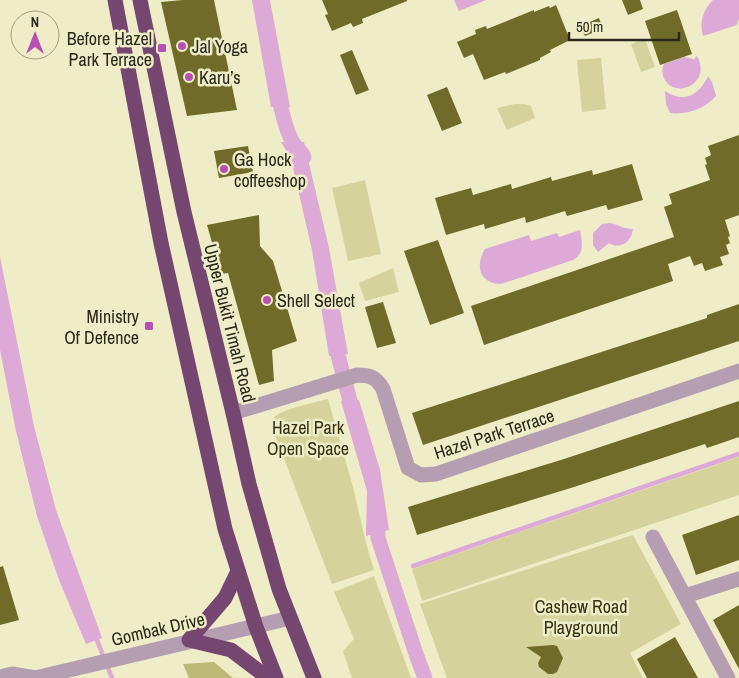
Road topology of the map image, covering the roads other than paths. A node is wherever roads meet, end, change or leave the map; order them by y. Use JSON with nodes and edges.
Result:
{"nodes":[{"id":1,"x":114,"y":0,"type":"edge"},
{"id":2,"x":140,"y":0,"type":"edge"},
{"id":3,"x":739,"y":371,"type":"edge"},
{"id":4,"x":233,"y":413,"type":"junction"},
{"id":5,"x":653,"y":537,"type":"dead end"},
{"id":6,"x":238,"y":571,"type":"junction"},
{"id":7,"x":739,"y":579,"type":"edge"},
{"id":8,"x":685,"y":596,"type":"junction"},
{"id":9,"x":290,"y":618,"type":"junction"},
{"id":10,"x":256,"y":627,"type":"junction"},
{"id":11,"x":189,"y":640,"type":"junction"},
{"id":12,"x":0,"y":677,"type":"edge"},
{"id":13,"x":35,"y":678,"type":"edge"},
{"id":14,"x":268,"y":678,"type":"edge"},
{"id":15,"x":276,"y":678,"type":"edge"},
{"id":16,"x":314,"y":678,"type":"edge"},
{"id":17,"x":728,"y":678,"type":"edge"}],
"edges":[{"from":1,"to":6,"type":"highway"},
{"from":2,"to":4,"type":"highway","name":"Upper Bukit Timah Road"},
{"from":3,"to":4,"type":"street","name":"Hazel Park Terrace"},
{"from":4,"to":9,"type":"highway","name":"Upper Bukit Timah Road"},
{"from":5,"to":8,"type":"street"},
{"from":6,"to":10,"type":"highway"},
{"from":6,"to":11,"type":"highway"},
{"from":7,"to":8,"type":"street"},
{"from":8,"to":17,"type":"street"},
{"from":9,"to":10,"type":"street","name":"Gombak Drive"},
{"from":9,"to":16,"type":"highway","name":"Upper Bukit Timah Road"},
{"from":10,"to":11,"type":"street","name":"Gombak Drive"},
{"from":10,"to":15,"type":"highway"},
{"from":11,"to":13,"type":"street","name":"Gombak Drive"},
{"from":11,"to":14,"type":"highway"},
{"from":12,"to":13,"type":"street","name":"Gombak Drive"}]}
